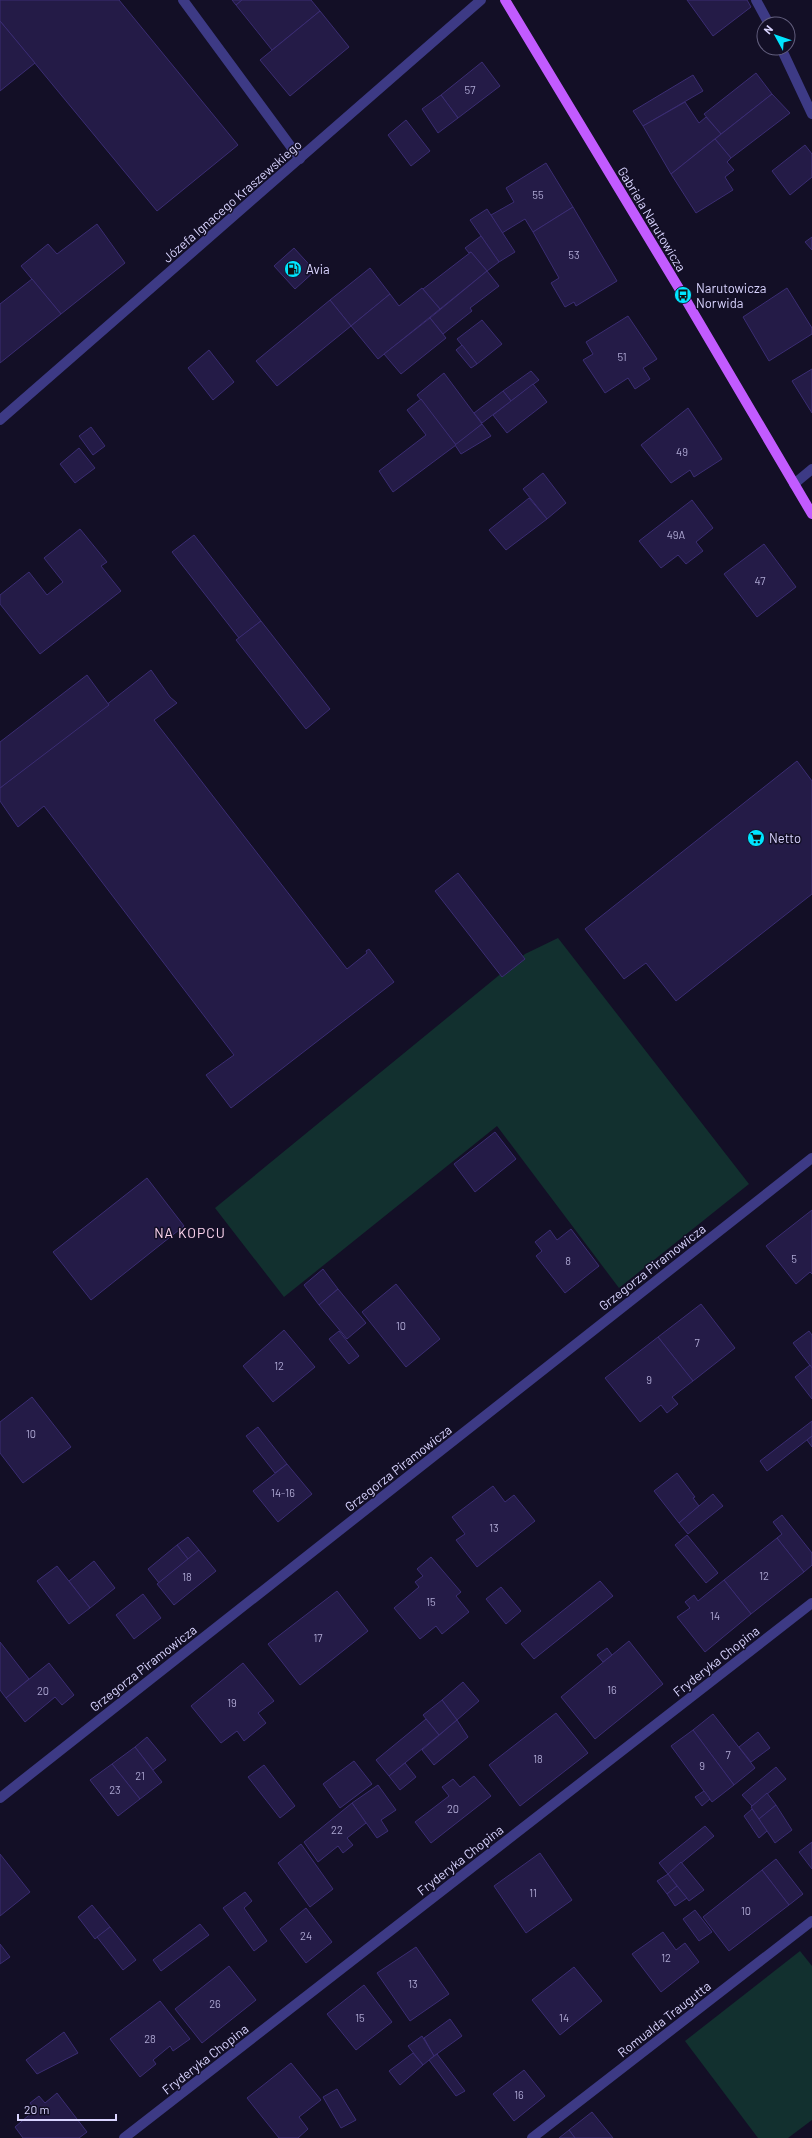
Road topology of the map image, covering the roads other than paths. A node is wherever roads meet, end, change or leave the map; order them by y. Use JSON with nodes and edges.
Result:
{"nodes":[{"id":1,"x":183,"y":0,"type":"edge"},
{"id":2,"x":481,"y":0,"type":"edge"},
{"id":3,"x":504,"y":0,"type":"edge"},
{"id":4,"x":756,"y":0,"type":"edge"},
{"id":5,"x":765,"y":16,"type":"edge"},
{"id":6,"x":785,"y":56,"type":"edge"},
{"id":7,"x":812,"y":114,"type":"edge"},
{"id":8,"x":300,"y":159,"type":"junction"},
{"id":9,"x":0,"y":420,"type":"edge"},
{"id":10,"x":812,"y":469,"type":"edge"},
{"id":11,"x":794,"y":484,"type":"junction"},
{"id":12,"x":812,"y":514,"type":"edge"},
{"id":13,"x":812,"y":1158,"type":"edge"},
{"id":14,"x":812,"y":1603,"type":"edge"},
{"id":15,"x":0,"y":1798,"type":"edge"},
{"id":16,"x":812,"y":1921,"type":"edge"},
{"id":17,"x":124,"y":2138,"type":"edge"},
{"id":18,"x":532,"y":2138,"type":"edge"}],
"edges":[{"from":1,"to":8,"type":"street"},
{"from":2,"to":8,"type":"street","name":"Józefa Ignacego Kraszewskiego"},
{"from":3,"to":11,"type":"main road","name":"Gabriela Narutowicza"},
{"from":4,"to":5,"type":"street"},
{"from":6,"to":7,"type":"street"},
{"from":8,"to":9,"type":"street","name":"Józefa Ignacego Kraszewskiego"},
{"from":10,"to":11,"type":"street"},
{"from":11,"to":12,"type":"main road","name":"Gabriela Narutowicza"},
{"from":13,"to":15,"type":"street","name":"Grzegorza Piramowicza"},
{"from":14,"to":17,"type":"street","name":"Fryderyka Chopina"},
{"from":16,"to":18,"type":"street","name":"Romualda Traugutta"}]}
